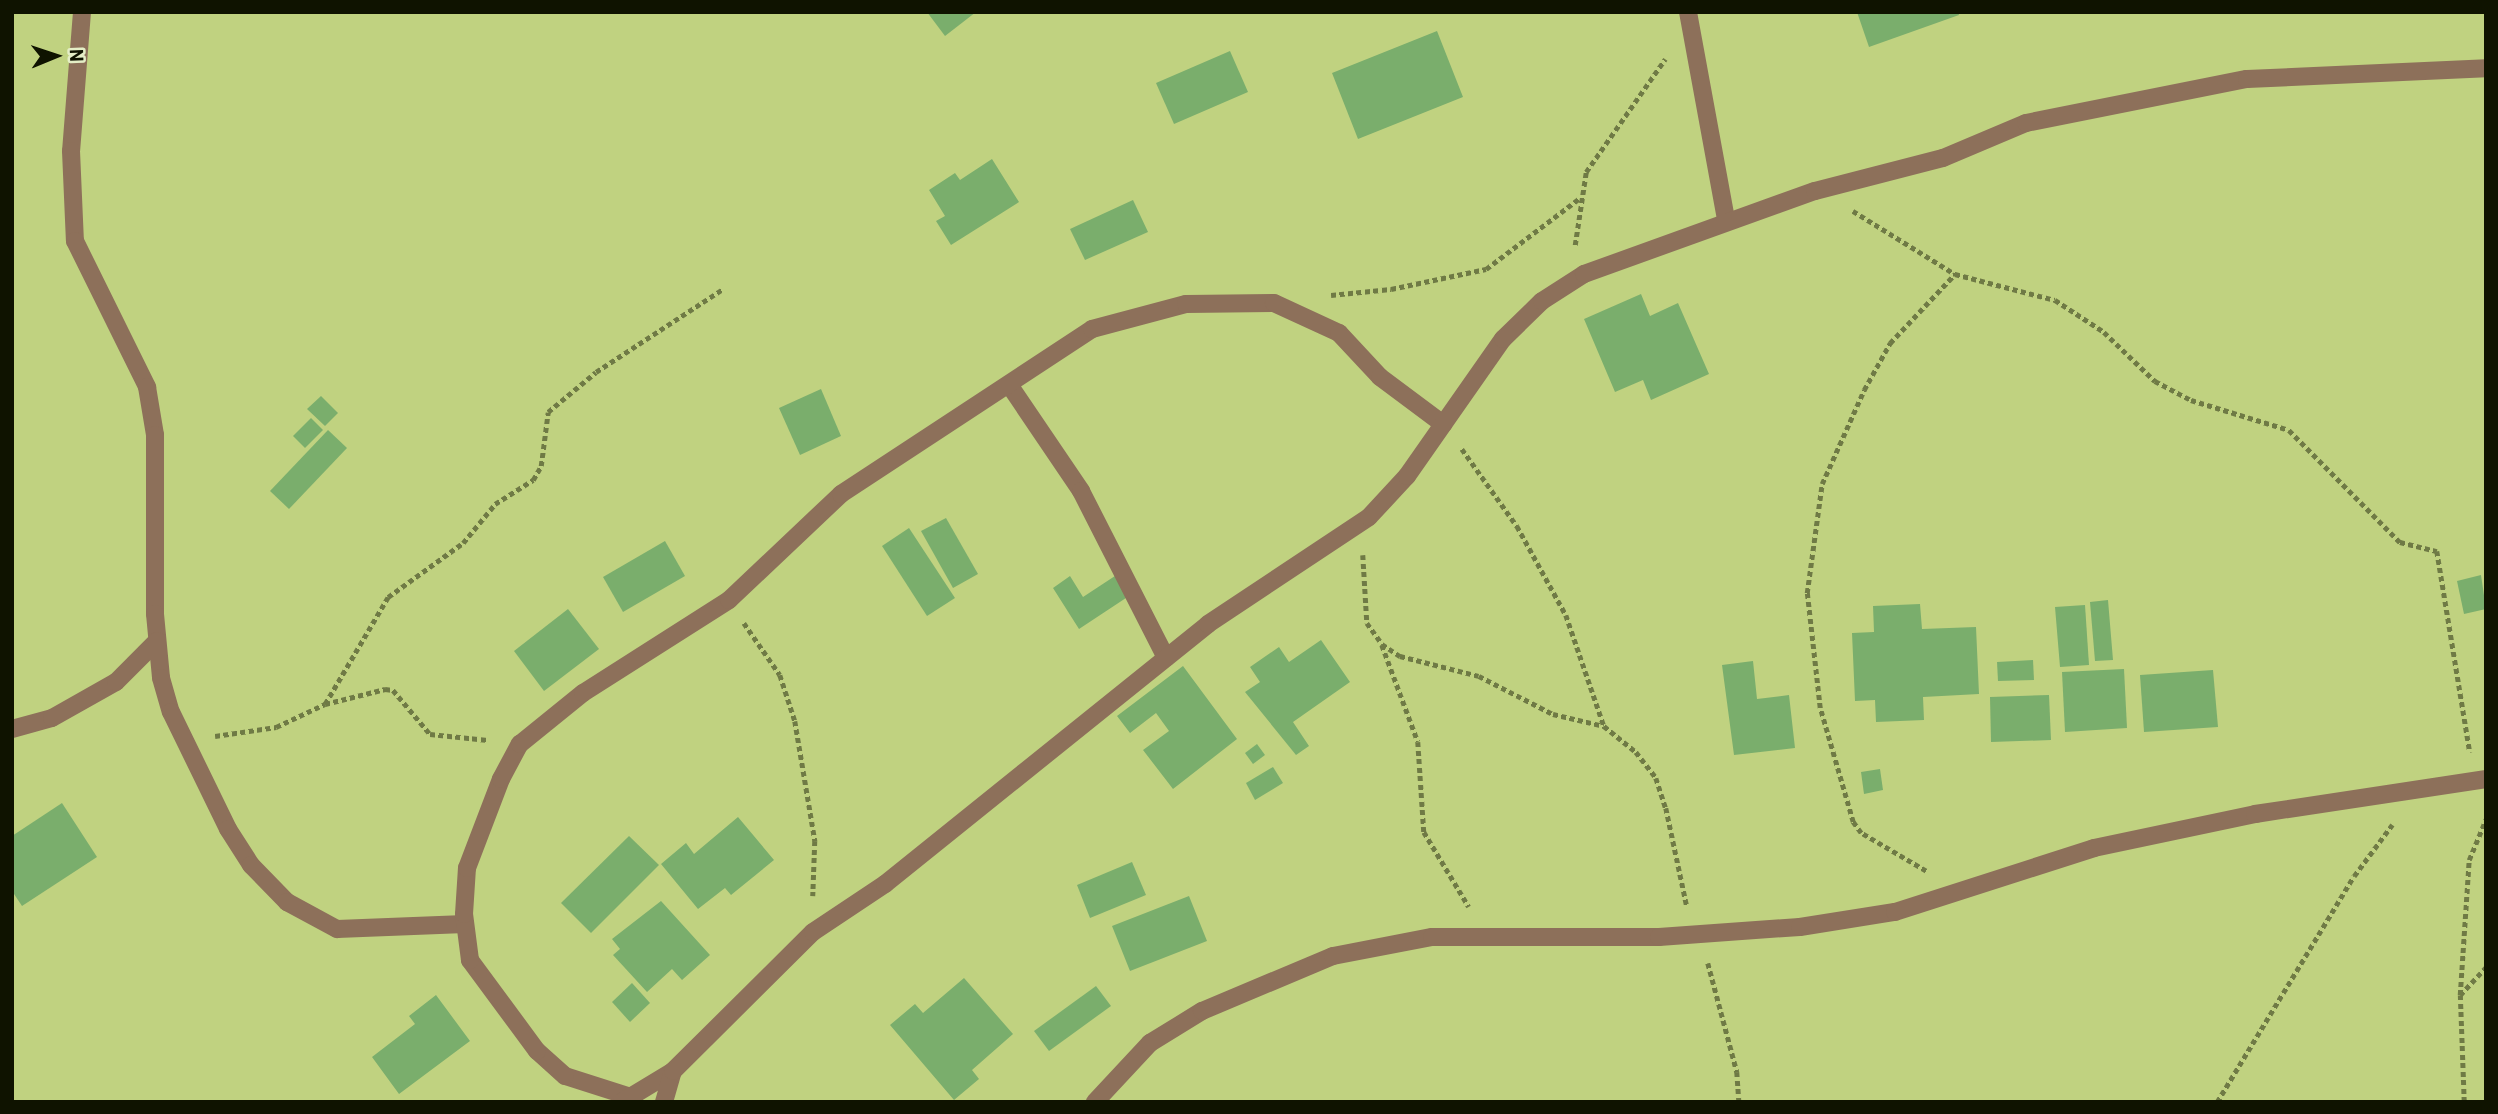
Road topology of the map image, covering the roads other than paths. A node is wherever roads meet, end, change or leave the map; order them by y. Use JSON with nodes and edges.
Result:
{"nodes":[{"id":1,"x":82,"y":12,"type":"edge"},
{"id":2,"x":1689,"y":18,"type":"edge"},
{"id":3,"x":2486,"y":68,"type":"edge"},
{"id":4,"x":1727,"y":220,"type":"junction"},
{"id":5,"x":1010,"y":386,"type":"junction"},
{"id":6,"x":1443,"y":424,"type":"junction"},
{"id":7,"x":157,"y":641,"type":"junction"},
{"id":8,"x":1166,"y":658,"type":"junction"},
{"id":9,"x":12,"y":729,"type":"edge"},
{"id":10,"x":2480,"y":780,"type":"edge"},
{"id":11,"x":465,"y":925,"type":"junction"},
{"id":12,"x":673,"y":1071,"type":"junction"},
{"id":13,"x":626,"y":1099,"type":"edge"},
{"id":14,"x":664,"y":1102,"type":"edge"},
{"id":15,"x":1095,"y":1102,"type":"edge"}],
"edges":[{"from":1,"to":7,"type":"street"},
{"from":2,"to":4,"type":"street"},
{"from":3,"to":4,"type":"street"},
{"from":4,"to":6,"type":"street"},
{"from":5,"to":6,"type":"street"},
{"from":5,"to":8,"type":"street"},
{"from":5,"to":11,"type":"street"},
{"from":6,"to":8,"type":"street"},
{"from":7,"to":9,"type":"street"},
{"from":7,"to":11,"type":"street"},
{"from":8,"to":12,"type":"street"},
{"from":10,"to":15,"type":"street"},
{"from":11,"to":13,"type":"street"},
{"from":12,"to":13,"type":"street"},
{"from":12,"to":14,"type":"street"}]}
